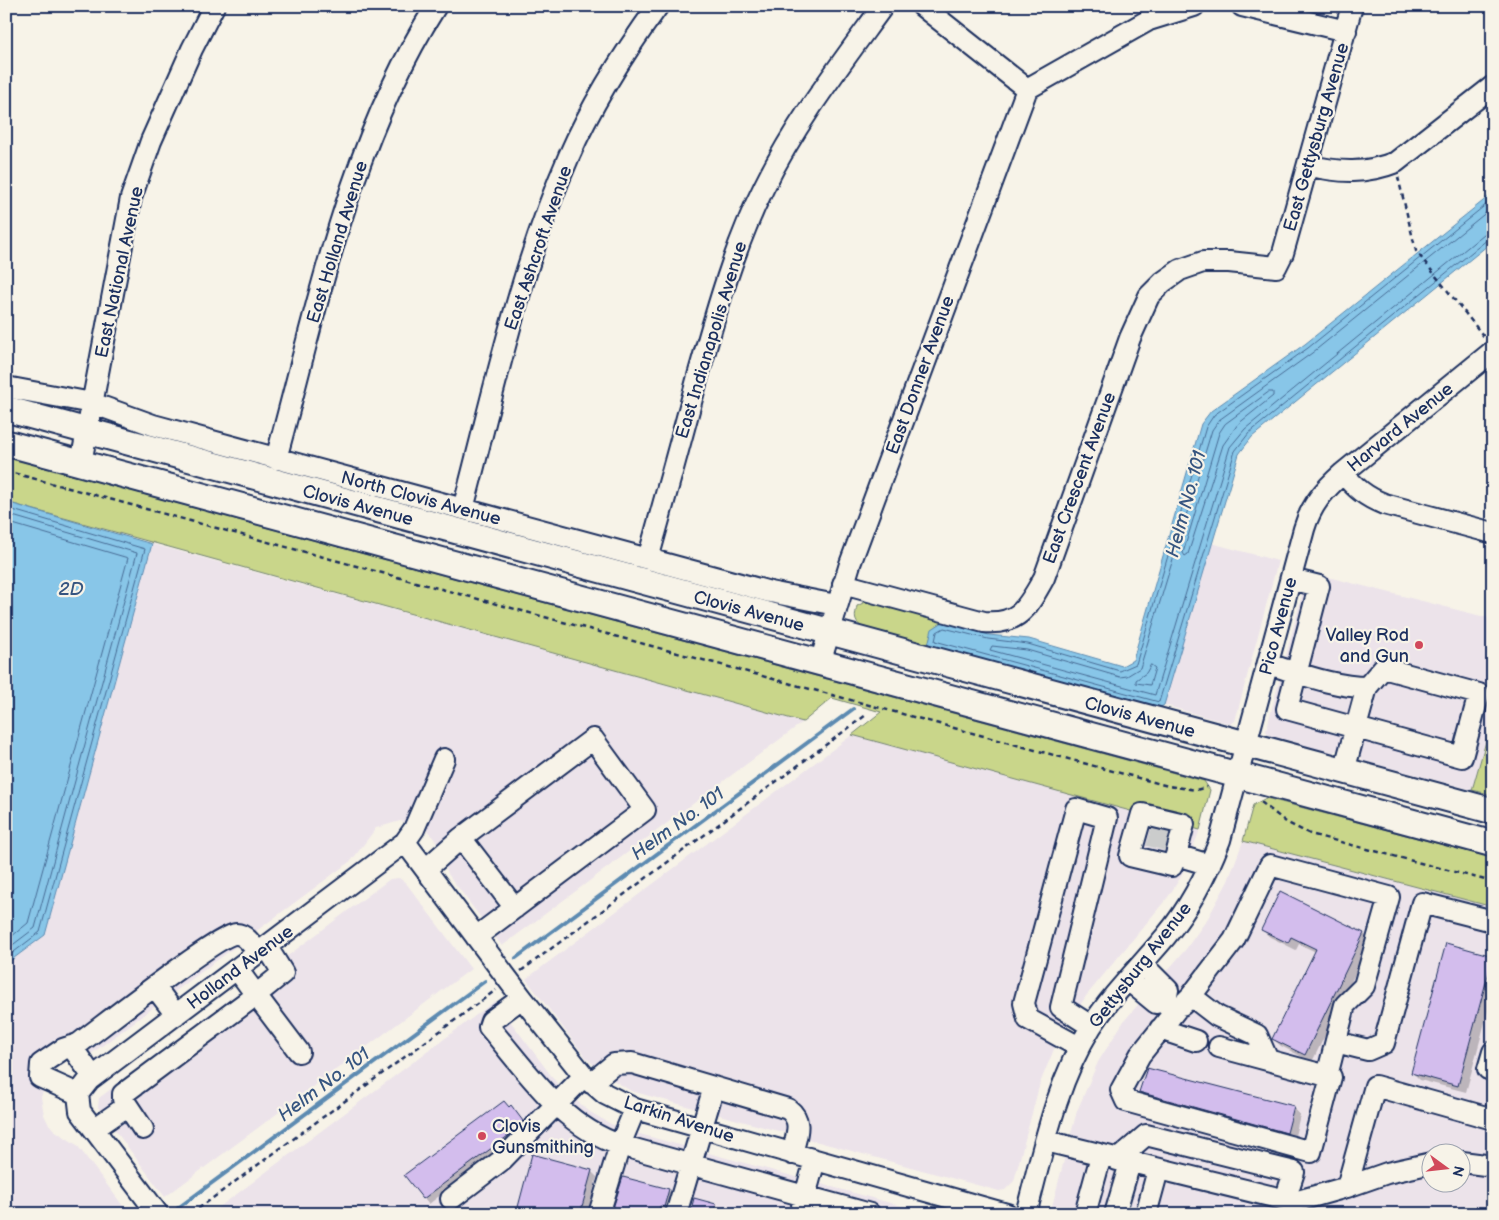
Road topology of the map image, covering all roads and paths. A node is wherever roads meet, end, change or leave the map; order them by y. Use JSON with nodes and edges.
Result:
{"nodes":[{"id":1,"x":214,"y":6,"type":"edge"},
{"id":2,"x":436,"y":6,"type":"edge"},
{"id":3,"x":658,"y":6,"type":"edge"},
{"id":4,"x":883,"y":6,"type":"edge"},
{"id":5,"x":922,"y":6,"type":"edge"},
{"id":6,"x":1194,"y":6,"type":"edge"},
{"id":7,"x":1242,"y":6,"type":"edge"},
{"id":8,"x":1352,"y":6,"type":"edge"},
{"id":9,"x":1346,"y":31,"type":"junction"},
{"id":10,"x":1493,"y":86,"type":"edge"},
{"id":11,"x":1027,"y":89,"type":"junction"},
{"id":12,"x":1308,"y":165,"type":"junction"},
{"id":13,"x":1397,"y":175,"type":"dead end"},
{"id":14,"x":1276,"y":266,"type":"joint"},
{"id":15,"x":1490,"y":346,"type":"edge"},
{"id":16,"x":6,"y":387,"type":"edge"},
{"id":17,"x":92,"y":403,"type":"junction"},
{"id":18,"x":6,"y":409,"type":"edge"},
{"id":19,"x":87,"y":431,"type":"junction"},
{"id":20,"x":6,"y":443,"type":"edge"},
{"id":21,"x":276,"y":459,"type":"junction"},
{"id":22,"x":81,"y":463,"type":"junction"},
{"id":23,"x":6,"y":471,"type":"edge"},
{"id":24,"x":1343,"y":473,"type":"junction"},
{"id":25,"x":1312,"y":508,"type":"joint"},
{"id":26,"x":463,"y":509,"type":"junction"},
{"id":27,"x":1493,"y":534,"type":"edge"},
{"id":28,"x":648,"y":559,"type":"junction"},
{"id":29,"x":1290,"y":579,"type":"junction"},
{"id":30,"x":844,"y":584,"type":"junction"},
{"id":31,"x":836,"y":605,"type":"junction"},
{"id":32,"x":829,"y":632,"type":"junction"},
{"id":33,"x":820,"y":663,"type":"junction"},
{"id":34,"x":1268,"y":664,"type":"junction"},
{"id":35,"x":1296,"y":672,"type":"junction"},
{"id":36,"x":1367,"y":687,"type":"junction"},
{"id":37,"x":866,"y":715,"type":"dead end"},
{"id":38,"x":1356,"y":728,"type":"junction"},
{"id":39,"x":1245,"y":746,"type":"junction"},
{"id":40,"x":444,"y":759,"type":"dead end"},
{"id":41,"x":1344,"y":771,"type":"junction"},
{"id":42,"x":1235,"y":783,"type":"junction"},
{"id":43,"x":1493,"y":811,"type":"edge"},
{"id":44,"x":461,"y":838,"type":"junction"},
{"id":45,"x":405,"y":842,"type":"junction"},
{"id":46,"x":1493,"y":844,"type":"edge"},
{"id":47,"x":1175,"y":847,"type":"junction"},
{"id":48,"x":1210,"y":865,"type":"junction"},
{"id":49,"x":426,"y":869,"type":"junction"},
{"id":50,"x":1493,"y":882,"type":"edge"},
{"id":51,"x":1389,"y":897,"type":"junction"},
{"id":52,"x":1422,"y":903,"type":"junction"},
{"id":53,"x":515,"y":908,"type":"junction"},
{"id":54,"x":1493,"y":921,"type":"edge"},
{"id":55,"x":476,"y":937,"type":"junction"},
{"id":56,"x":263,"y":950,"type":"junction"},
{"id":57,"x":205,"y":951,"type":"junction"},
{"id":58,"x":1142,"y":964,"type":"junction"},
{"id":59,"x":231,"y":974,"type":"junction"},
{"id":60,"x":509,"y":980,"type":"junction"},
{"id":61,"x":1128,"y":980,"type":"junction"},
{"id":62,"x":155,"y":987,"type":"junction"},
{"id":63,"x":256,"y":995,"type":"junction"},
{"id":64,"x":1192,"y":996,"type":"junction"},
{"id":65,"x":522,"y":998,"type":"junction"},
{"id":66,"x":1171,"y":1005,"type":"junction"},
{"id":67,"x":179,"y":1012,"type":"junction"},
{"id":68,"x":1092,"y":1026,"type":"junction"},
{"id":69,"x":1160,"y":1029,"type":"junction"},
{"id":70,"x":200,"y":1036,"type":"junction"},
{"id":71,"x":1196,"y":1042,"type":"dead end"},
{"id":72,"x":1336,"y":1042,"type":"junction"},
{"id":73,"x":71,"y":1046,"type":"junction"},
{"id":74,"x":1079,"y":1047,"type":"junction"},
{"id":75,"x":1219,"y":1047,"type":"dead end"},
{"id":76,"x":299,"y":1052,"type":"dead end"},
{"id":77,"x":1493,"y":1052,"type":"edge"},
{"id":78,"x":1268,"y":1060,"type":"junction"},
{"id":79,"x":1493,"y":1070,"type":"edge"},
{"id":80,"x":1327,"y":1076,"type":"junction"},
{"id":81,"x":93,"y":1077,"type":"junction"},
{"id":82,"x":588,"y":1079,"type":"junction"},
{"id":83,"x":714,"y":1087,"type":"junction"},
{"id":84,"x":78,"y":1094,"type":"junction"},
{"id":85,"x":556,"y":1104,"type":"junction"},
{"id":86,"x":127,"y":1106,"type":"junction"},
{"id":87,"x":635,"y":1109,"type":"junction"},
{"id":88,"x":1493,"y":1119,"type":"edge"},
{"id":89,"x":701,"y":1128,"type":"junction"},
{"id":90,"x":94,"y":1129,"type":"junction"},
{"id":91,"x":144,"y":1129,"type":"dead end"},
{"id":92,"x":1046,"y":1141,"type":"junction"},
{"id":93,"x":620,"y":1145,"type":"junction"},
{"id":94,"x":792,"y":1154,"type":"junction"},
{"id":95,"x":1116,"y":1159,"type":"junction"},
{"id":96,"x":816,"y":1160,"type":"junction"},
{"id":97,"x":690,"y":1163,"type":"junction"},
{"id":98,"x":1472,"y":1163,"type":"edge"},
{"id":99,"x":1422,"y":1165,"type":"edge"},
{"id":100,"x":1493,"y":1166,"type":"edge"},
{"id":101,"x":1158,"y":1170,"type":"junction"},
{"id":102,"x":1347,"y":1187,"type":"junction"},
{"id":103,"x":451,"y":1199,"type":"dead end"},
{"id":104,"x":1285,"y":1200,"type":"junction"},
{"id":105,"x":803,"y":1205,"type":"edge"},
{"id":106,"x":970,"y":1209,"type":"edge"},
{"id":107,"x":158,"y":1214,"type":"edge"},
{"id":108,"x":192,"y":1214,"type":"edge"},
{"id":109,"x":599,"y":1214,"type":"edge"},
{"id":110,"x":676,"y":1214,"type":"edge"},
{"id":111,"x":870,"y":1214,"type":"edge"},
{"id":112,"x":1007,"y":1214,"type":"edge"},
{"id":113,"x":1026,"y":1214,"type":"edge"},
{"id":114,"x":1086,"y":1214,"type":"edge"},
{"id":115,"x":1114,"y":1214,"type":"edge"},
{"id":116,"x":1146,"y":1214,"type":"edge"}],
"edges":[{"from":1,"to":17,"type":"street","name":"East National Avenue"},
{"from":2,"to":21,"type":"street","name":"East Holland Avenue"},
{"from":3,"to":26,"type":"street","name":"East Ashcroft Avenue"},
{"from":4,"to":28,"type":"street","name":"East Indianapolis Avenue"},
{"from":5,"to":11,"type":"street"},
{"from":6,"to":11,"type":"street"},
{"from":7,"to":9,"type":"street"},
{"from":8,"to":9,"type":"street","name":"East Gettysburg Avenue"},
{"from":9,"to":12,"type":"street","name":"East Gettysburg Avenue"},
{"from":10,"to":12,"type":"street"},
{"from":11,"to":30,"type":"street","name":"East Donner Avenue"},
{"from":12,"to":14,"type":"street","name":"East Gettysburg Avenue"},
{"from":13,"to":15,"type":"path"},
{"from":14,"to":30,"type":"street","name":"East Crescent Avenue"},
{"from":15,"to":24,"type":"street","name":"Harvard Avenue"},
{"from":16,"to":17,"type":"street","name":"North Clovis Avenue"},
{"from":17,"to":19,"type":"street","name":"East National Avenue"},
{"from":17,"to":21,"type":"street","name":"North Clovis Avenue"},
{"from":18,"to":19,"type":"main road","name":"Clovis Avenue"},
{"from":19,"to":22,"type":"street","name":"East National Avenue"},
{"from":19,"to":32,"type":"main road","name":"Clovis Avenue"},
{"from":20,"to":22,"type":"main road","name":"Clovis Avenue"},
{"from":21,"to":26,"type":"street","name":"North Clovis Avenue"},
{"from":22,"to":33,"type":"main road","name":"Clovis Avenue"},
{"from":23,"to":42,"type":"path"},
{"from":24,"to":25,"type":"street","name":"Harvard Avenue"},
{"from":24,"to":27,"type":"street"},
{"from":25,"to":29,"type":"street","name":"Pico Avenue"},
{"from":26,"to":28,"type":"street","name":"North Clovis Avenue"},
{"from":28,"to":31,"type":"street","name":"North Clovis Avenue"},
{"from":29,"to":34,"type":"street","name":"Pico Avenue"},
{"from":29,"to":35,"type":"street"},
{"from":30,"to":31,"type":"street","name":"East Donner Avenue"},
{"from":31,"to":32,"type":"street","name":"East Donner Avenue"},
{"from":32,"to":33,"type":"street","name":"East Donner Avenue"},
{"from":32,"to":39,"type":"main road","name":"Clovis Avenue"},
{"from":33,"to":42,"type":"main road","name":"Clovis Avenue"},
{"from":34,"to":35,"type":"street"},
{"from":34,"to":39,"type":"street","name":"Pico Avenue"},
{"from":35,"to":36,"type":"street"},
{"from":35,"to":38,"type":"street"},
{"from":36,"to":38,"type":"street"},
{"from":36,"to":38,"type":"street"},
{"from":37,"to":60,"type":"path"},
{"from":38,"to":41,"type":"street"},
{"from":39,"to":41,"type":"main road","name":"Clovis Avenue"},
{"from":39,"to":42,"type":"street","name":"Gettysburg Avenue"},
{"from":40,"to":45,"type":"street"},
{"from":41,"to":43,"type":"main road","name":"Clovis Avenue"},
{"from":42,"to":46,"type":"main road","name":"Clovis Avenue"},
{"from":42,"to":48,"type":"street","name":"Gettysburg Avenue"},
{"from":42,"to":50,"type":"path"},
{"from":44,"to":49,"type":"street"},
{"from":44,"to":53,"type":"street"},
{"from":44,"to":53,"type":"street"},
{"from":45,"to":49,"type":"street","name":"Larkin Avenue"},
{"from":45,"to":56,"type":"street","name":"Holland Avenue"},
{"from":47,"to":47,"type":"street"},
{"from":47,"to":48,"type":"street"},
{"from":48,"to":58,"type":"street","name":"Gettysburg Avenue"},
{"from":49,"to":55,"type":"street","name":"Larkin Avenue"},
{"from":51,"to":52,"type":"street"},
{"from":51,"to":64,"type":"street"},
{"from":51,"to":72,"type":"street"},
{"from":52,"to":54,"type":"street"},
{"from":52,"to":72,"type":"street"},
{"from":53,"to":55,"type":"street"},
{"from":55,"to":60,"type":"street","name":"Larkin Avenue"},
{"from":56,"to":57,"type":"street"},
{"from":56,"to":59,"type":"street","name":"Holland Avenue"},
{"from":56,"to":63,"type":"street"},
{"from":57,"to":59,"type":"street"},
{"from":57,"to":62,"type":"street"},
{"from":58,"to":61,"type":"street","name":"Gettysburg Avenue"},
{"from":58,"to":66,"type":"street"},
{"from":59,"to":63,"type":"street"},
{"from":59,"to":67,"type":"street","name":"Holland Avenue"},
{"from":60,"to":65,"type":"street","name":"Larkin Avenue"},
{"from":60,"to":108,"type":"path"},
{"from":61,"to":66,"type":"street"},
{"from":61,"to":68,"type":"street","name":"Gettysburg Avenue"},
{"from":62,"to":67,"type":"street"},
{"from":62,"to":73,"type":"street"},
{"from":63,"to":70,"type":"street"},
{"from":63,"to":76,"type":"street"},
{"from":64,"to":66,"type":"street"},
{"from":64,"to":78,"type":"street"},
{"from":65,"to":82,"type":"street","name":"Larkin Avenue"},
{"from":65,"to":85,"type":"street"},
{"from":66,"to":69,"type":"street"},
{"from":67,"to":70,"type":"street"},
{"from":67,"to":81,"type":"street","name":"Holland Avenue"},
{"from":68,"to":74,"type":"street","name":"Gettysburg Avenue"},
{"from":68,"to":74,"type":"street"},
{"from":69,"to":71,"type":"street"},
{"from":69,"to":80,"type":"street"},
{"from":70,"to":86,"type":"street"},
{"from":72,"to":80,"type":"street"},
{"from":73,"to":81,"type":"street"},
{"from":73,"to":84,"type":"street"},
{"from":74,"to":92,"type":"street","name":"Gettysburg Avenue"},
{"from":75,"to":78,"type":"street"},
{"from":77,"to":79,"type":"street"},
{"from":78,"to":80,"type":"street"},
{"from":81,"to":84,"type":"street","name":"Holland Avenue"},
{"from":82,"to":83,"type":"street"},
{"from":82,"to":85,"type":"street"},
{"from":82,"to":87,"type":"street","name":"Larkin Avenue"},
{"from":83,"to":89,"type":"street"},
{"from":83,"to":94,"type":"street"},
{"from":84,"to":90,"type":"street"},
{"from":85,"to":93,"type":"street"},
{"from":85,"to":103,"type":"street"},
{"from":86,"to":90,"type":"street"},
{"from":86,"to":91,"type":"street"},
{"from":87,"to":89,"type":"street","name":"Larkin Avenue"},
{"from":87,"to":93,"type":"street"},
{"from":88,"to":102,"type":"street"},
{"from":89,"to":94,"type":"street","name":"Larkin Avenue"},
{"from":89,"to":97,"type":"street"},
{"from":90,"to":107,"type":"street"},
{"from":92,"to":95,"type":"street"},
{"from":92,"to":113,"type":"street","name":"Gettysburg Avenue"},
{"from":93,"to":97,"type":"street"},
{"from":93,"to":109,"type":"street"},
{"from":94,"to":96,"type":"street","name":"Larkin Avenue"},
{"from":95,"to":101,"type":"street"},
{"from":95,"to":104,"type":"street"},
{"from":95,"to":114,"type":"street"},
{"from":95,"to":115,"type":"street"},
{"from":96,"to":105,"type":"street"},
{"from":96,"to":106,"type":"street","name":"Larkin Avenue"},
{"from":97,"to":105,"type":"street"},
{"from":97,"to":110,"type":"street"},
{"from":98,"to":100,"type":"street"},
{"from":99,"to":102,"type":"street"},
{"from":101,"to":104,"type":"street"},
{"from":101,"to":116,"type":"street"},
{"from":102,"to":104,"type":"street"},
{"from":105,"to":111,"type":"street"},
{"from":106,"to":112,"type":"street","name":"Larkin Avenue"}]}
